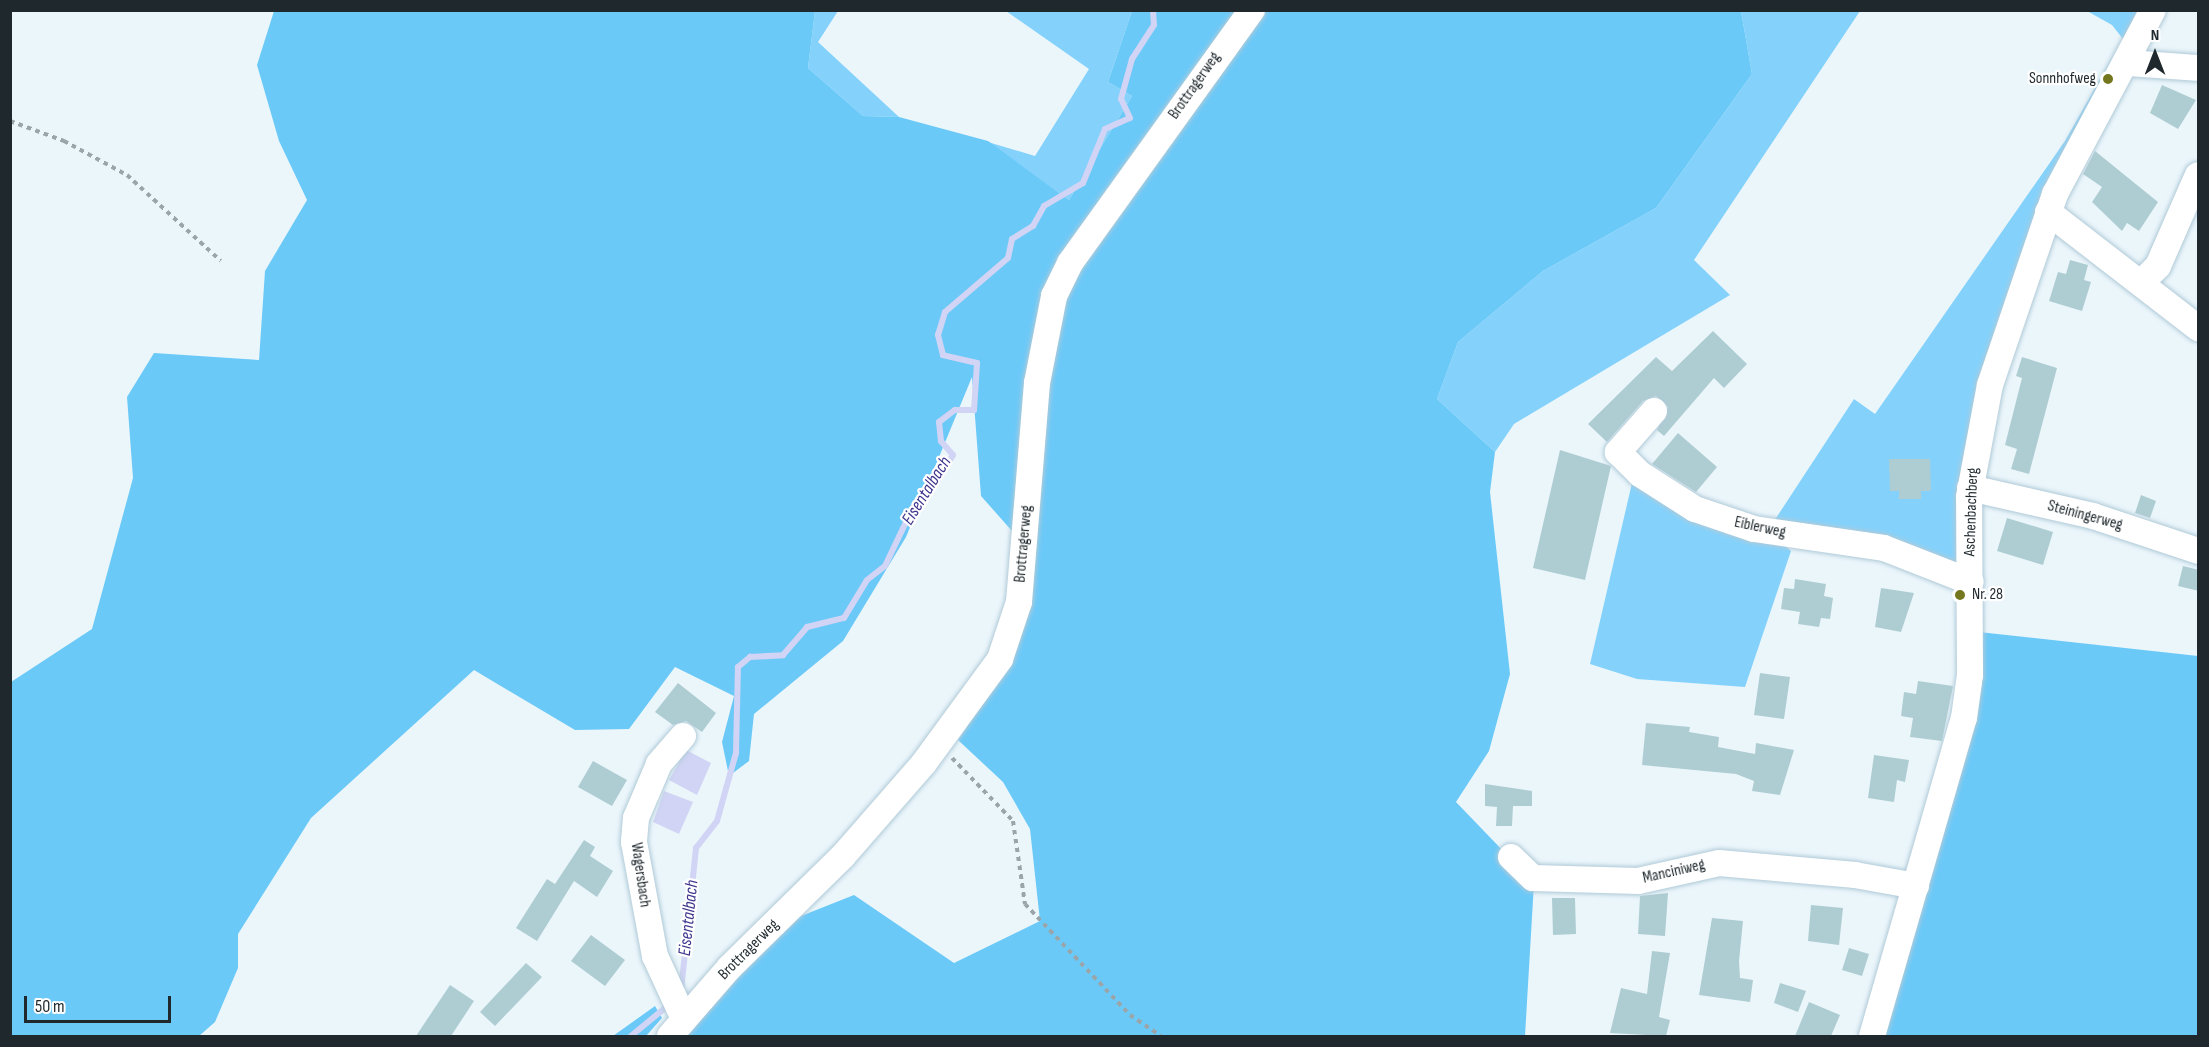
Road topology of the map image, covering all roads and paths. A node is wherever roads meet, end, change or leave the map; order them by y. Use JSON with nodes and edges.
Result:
{"nodes":[{"id":1,"x":1252,"y":10,"type":"edge"},
{"id":2,"x":2153,"y":10,"type":"edge"},
{"id":3,"x":2127,"y":63,"type":"junction"},
{"id":4,"x":2199,"y":68,"type":"edge"},
{"id":5,"x":10,"y":121,"type":"edge"},
{"id":6,"x":2199,"y":175,"type":"edge"},
{"id":7,"x":2048,"y":212,"type":"junction"},
{"id":8,"x":221,"y":261,"type":"dead end"},
{"id":9,"x":2141,"y":283,"type":"junction"},
{"id":10,"x":2199,"y":328,"type":"edge"},
{"id":11,"x":1654,"y":411,"type":"dead end"},
{"id":12,"x":1971,"y":488,"type":"junction"},
{"id":13,"x":2199,"y":551,"type":"edge"},
{"id":14,"x":1971,"y":582,"type":"junction"},
{"id":15,"x":683,"y":736,"type":"dead end"},
{"id":16,"x":939,"y":744,"type":"junction"},
{"id":17,"x":1511,"y":856,"type":"dead end"},
{"id":18,"x":1916,"y":886,"type":"junction"},
{"id":19,"x":675,"y":1014,"type":"edge"},
{"id":20,"x":1161,"y":1036,"type":"edge"},
{"id":21,"x":1872,"y":1036,"type":"edge"}],
"edges":[{"from":1,"to":16,"type":"street","name":"Brottragerweg"},
{"from":2,"to":3,"type":"street","name":"Aschenbachberg"},
{"from":3,"to":4,"type":"street"},
{"from":3,"to":7,"type":"street","name":"Aschenbachberg"},
{"from":5,"to":8,"type":"path"},
{"from":6,"to":9,"type":"street"},
{"from":7,"to":9,"type":"street"},
{"from":7,"to":12,"type":"street","name":"Aschenbachberg"},
{"from":9,"to":10,"type":"street"},
{"from":11,"to":14,"type":"street","name":"Eiblerweg"},
{"from":12,"to":13,"type":"street","name":"Steiningerweg"},
{"from":12,"to":14,"type":"street","name":"Aschenbachberg"},
{"from":14,"to":18,"type":"street","name":"Aschenbachberg"},
{"from":15,"to":19,"type":"street","name":"Wagersbach"},
{"from":16,"to":19,"type":"street","name":"Brottragerweg"},
{"from":16,"to":20,"type":"path"},
{"from":17,"to":18,"type":"street","name":"Manciniweg"},
{"from":18,"to":21,"type":"street","name":"Aschenbachberg"}]}
